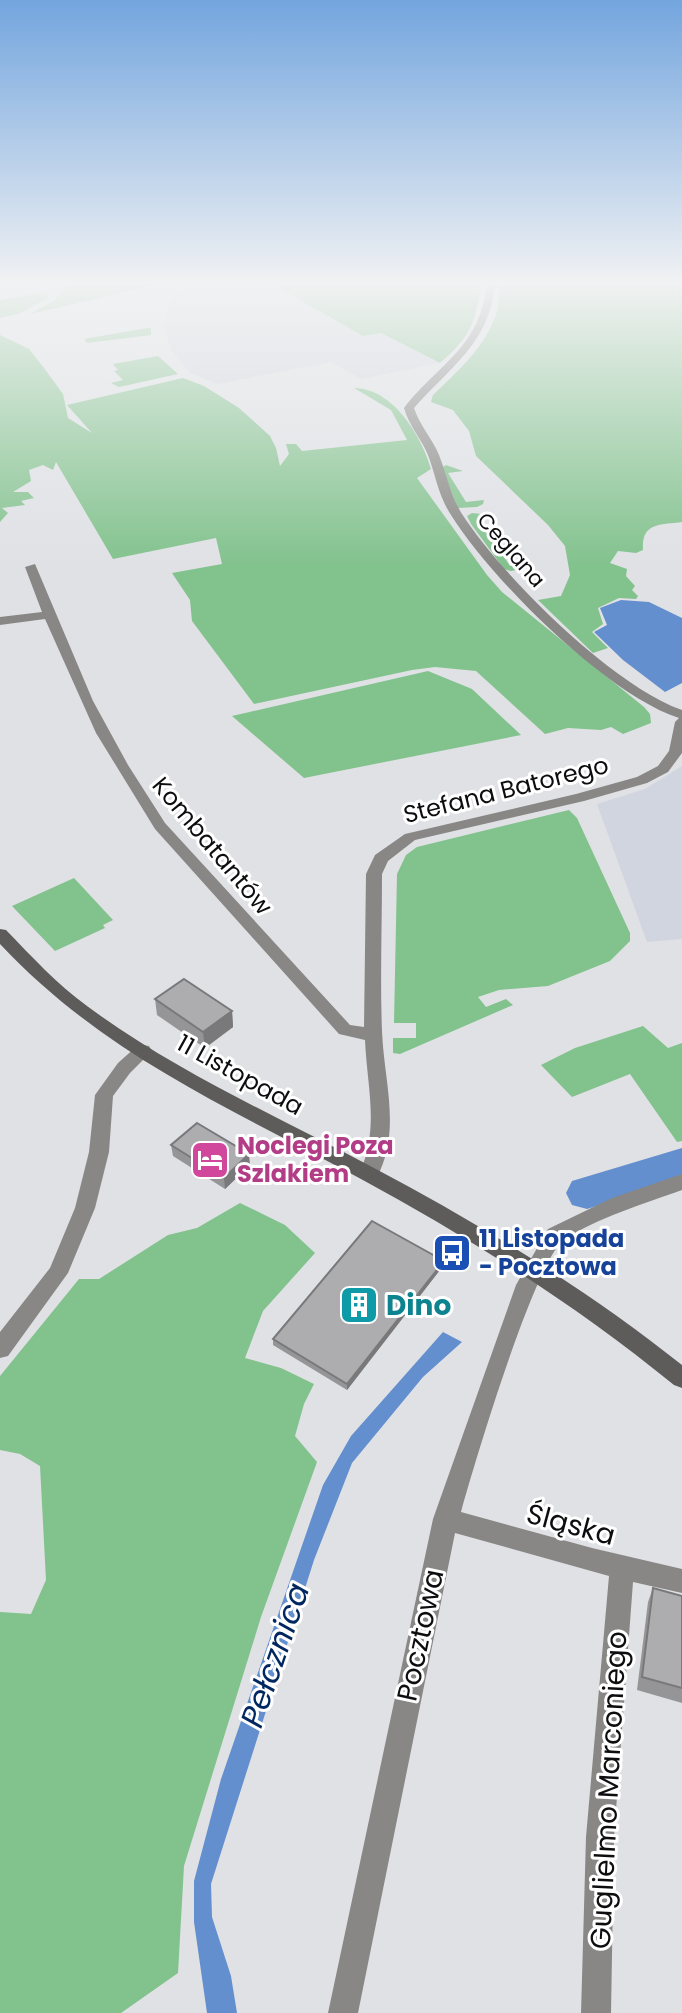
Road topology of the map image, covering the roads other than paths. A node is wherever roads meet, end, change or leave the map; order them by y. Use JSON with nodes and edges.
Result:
{"nodes":[{"id":1,"x":438,"y":378,"type":"edge"},
{"id":2,"x":31,"y":567,"type":"dead end"},
{"id":3,"x":48,"y":615,"type":"junction"},
{"id":4,"x":0,"y":621,"type":"edge"},
{"id":5,"x":682,"y":715,"type":"edge"},
{"id":6,"x":682,"y":722,"type":"edge"},
{"id":7,"x":0,"y":934,"type":"edge"},
{"id":8,"x":373,"y":1035,"type":"junction"},
{"id":9,"x":143,"y":1051,"type":"junction"},
{"id":10,"x":369,"y":1174,"type":"junction"},
{"id":11,"x":682,"y":1182,"type":"edge"},
{"id":12,"x":534,"y":1268,"type":"junction"},
{"id":13,"x":0,"y":1349,"type":"edge"},
{"id":14,"x":679,"y":1376,"type":"edge"},
{"id":15,"x":445,"y":1519,"type":"junction"},
{"id":16,"x":622,"y":1568,"type":"junction"},
{"id":17,"x":682,"y":1581,"type":"edge"},
{"id":18,"x":343,"y":2013,"type":"edge"},
{"id":19,"x":596,"y":2013,"type":"edge"}],
"edges":[{"from":1,"to":5,"type":"street","name":"Ceglana"},
{"from":2,"to":3,"type":"street","name":"Kombatantów"},
{"from":3,"to":4,"type":"street"},
{"from":3,"to":8,"type":"street","name":"Kombatantów"},
{"from":6,"to":8,"type":"street","name":"Stefana Batorego"},
{"from":7,"to":9,"type":"main road","name":"11 Listopada"},
{"from":8,"to":10,"type":"street","name":"Stefana Batorego"},
{"from":9,"to":10,"type":"main road","name":"11 Listopada"},
{"from":9,"to":13,"type":"street"},
{"from":10,"to":12,"type":"main road","name":"11 Listopada"},
{"from":11,"to":12,"type":"street","name":"Pocztowa"},
{"from":12,"to":14,"type":"main road","name":"11 Listopada"},
{"from":12,"to":15,"type":"street","name":"Pocztowa"},
{"from":15,"to":16,"type":"street","name":"Śląska"},
{"from":15,"to":18,"type":"street","name":"Pocztowa"},
{"from":16,"to":17,"type":"street","name":"Śląska"},
{"from":16,"to":19,"type":"street","name":"Guglielmo Marconiego"}]}
